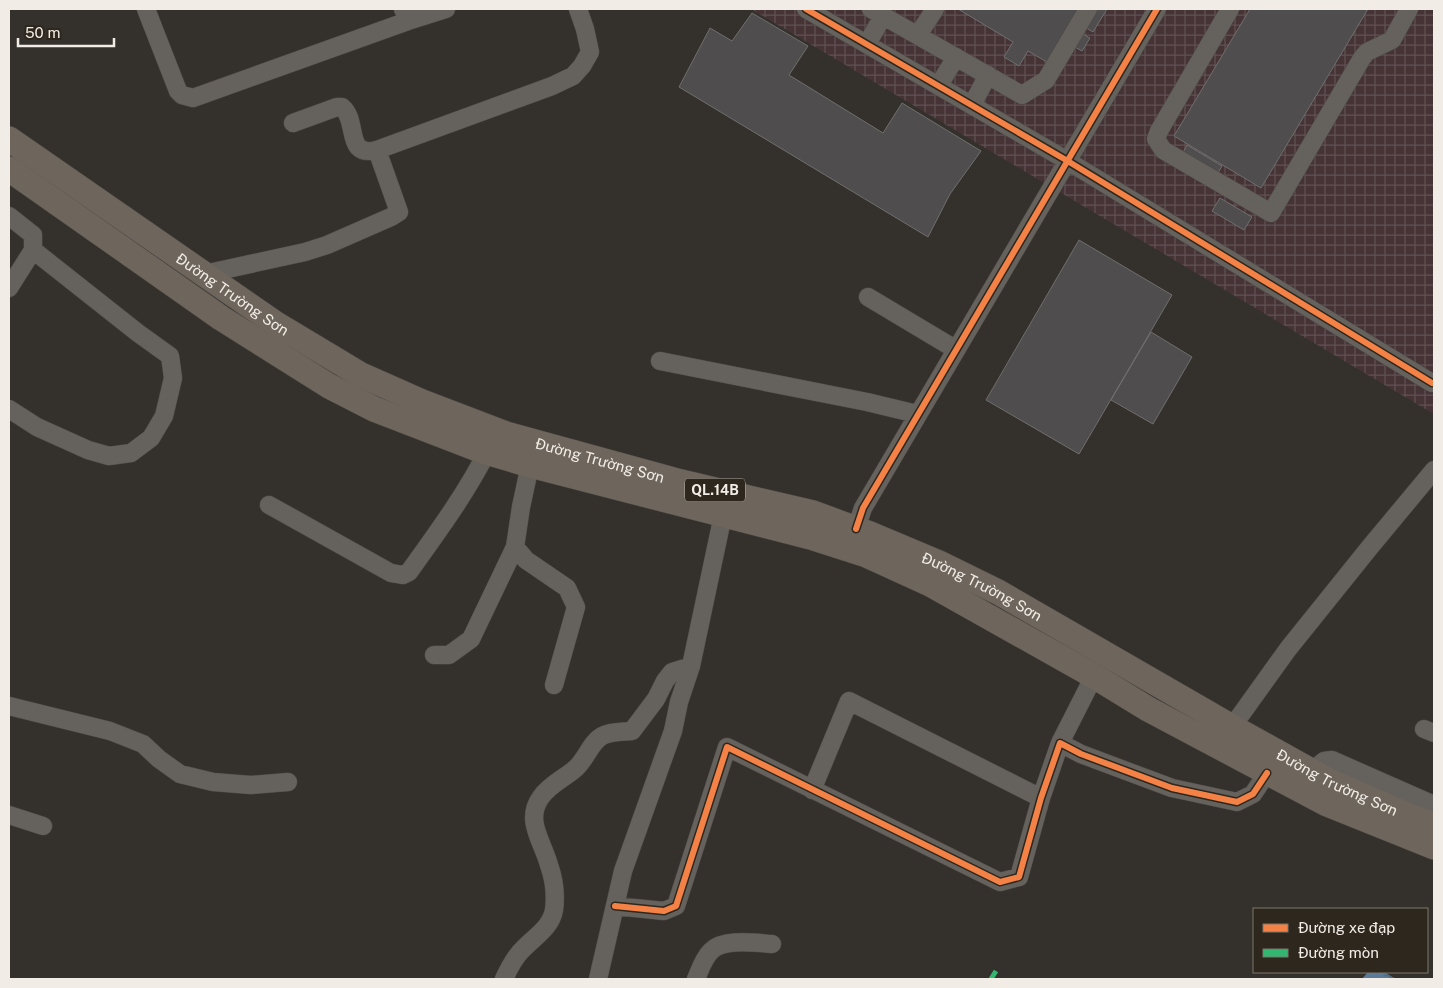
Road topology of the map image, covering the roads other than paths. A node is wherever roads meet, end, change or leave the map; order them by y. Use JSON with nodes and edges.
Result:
{"nodes":[{"id":1,"x":146,"y":9,"type":"edge"},
{"id":2,"x":446,"y":9,"type":"edge"},
{"id":3,"x":578,"y":9,"type":"edge"},
{"id":4,"x":806,"y":9,"type":"edge"},
{"id":5,"x":934,"y":9,"type":"edge"},
{"id":6,"x":1088,"y":9,"type":"edge"},
{"id":7,"x":1157,"y":9,"type":"edge"},
{"id":8,"x":1230,"y":9,"type":"edge"},
{"id":9,"x":1409,"y":9,"type":"edge"},
{"id":10,"x":877,"y":12,"type":"edge"},
{"id":11,"x":406,"y":15,"type":"edge"},
{"id":12,"x":918,"y":36,"type":"junction"},
{"id":13,"x":867,"y":44,"type":"junction"},
{"id":14,"x":956,"y":57,"type":"junction"},
{"id":15,"x":988,"y":75,"type":"junction"},
{"id":16,"x":939,"y":85,"type":"junction"},
{"id":17,"x":972,"y":105,"type":"junction"},
{"id":18,"x":293,"y":123,"type":"dead end"},
{"id":19,"x":9,"y":139,"type":"edge"},
{"id":20,"x":378,"y":150,"type":"junction"},
{"id":21,"x":1066,"y":160,"type":"junction"},
{"id":22,"x":9,"y":169,"type":"edge"},
{"id":23,"x":9,"y":216,"type":"edge"},
{"id":24,"x":32,"y":250,"type":"junction"},
{"id":25,"x":204,"y":274,"type":"junction"},
{"id":26,"x":9,"y":288,"type":"edge"},
{"id":27,"x":868,"y":297,"type":"dead end"},
{"id":28,"x":955,"y":349,"type":"junction"},
{"id":29,"x":660,"y":361,"type":"dead end"},
{"id":30,"x":1432,"y":383,"type":"dead end"},
{"id":31,"x":9,"y":409,"type":"edge"},
{"id":32,"x":917,"y":414,"type":"junction"},
{"id":33,"x":487,"y":452,"type":"junction"},
{"id":34,"x":530,"y":465,"type":"junction"},
{"id":35,"x":1434,"y":470,"type":"edge"},
{"id":36,"x":269,"y":505,"type":"dead end"},
{"id":37,"x":723,"y":515,"type":"junction"},
{"id":38,"x":856,"y":529,"type":"junction"},
{"id":39,"x":515,"y":548,"type":"junction"},
{"id":40,"x":434,"y":655,"type":"dead end"},
{"id":41,"x":691,"y":666,"type":"junction"},
{"id":42,"x":1094,"y":676,"type":"junction"},
{"id":43,"x":554,"y":685,"type":"dead end"},
{"id":44,"x":9,"y":706,"type":"edge"},
{"id":45,"x":1232,"y":728,"type":"junction"},
{"id":46,"x":1060,"y":743,"type":"junction"},
{"id":47,"x":1312,"y":771,"type":"junction"},
{"id":48,"x":1267,"y":773,"type":"junction"},
{"id":49,"x":288,"y":782,"type":"dead end"},
{"id":50,"x":812,"y":790,"type":"junction"},
{"id":51,"x":1041,"y":798,"type":"junction"},
{"id":52,"x":1434,"y":805,"type":"edge"},
{"id":53,"x":9,"y":815,"type":"edge"},
{"id":54,"x":1434,"y":825,"type":"edge"},
{"id":55,"x":43,"y":826,"type":"dead end"},
{"id":56,"x":1434,"y":847,"type":"edge"},
{"id":57,"x":615,"y":906,"type":"junction"},
{"id":58,"x":772,"y":944,"type":"dead end"},
{"id":59,"x":504,"y":979,"type":"edge"},
{"id":60,"x":598,"y":979,"type":"edge"},
{"id":61,"x":696,"y":979,"type":"edge"}],
"edges":[{"from":1,"to":11,"type":"street"},
{"from":2,"to":11,"type":"street"},
{"from":3,"to":20,"type":"street"},
{"from":4,"to":13,"type":"street"},
{"from":5,"to":12,"type":"street"},
{"from":6,"to":15,"type":"street"},
{"from":7,"to":21,"type":"street"},
{"from":8,"to":9,"type":"street"},
{"from":10,"to":12,"type":"street"},
{"from":10,"to":13,"type":"street"},
{"from":12,"to":14,"type":"street"},
{"from":13,"to":16,"type":"street"},
{"from":14,"to":15,"type":"street"},
{"from":14,"to":16,"type":"street"},
{"from":15,"to":17,"type":"street"},
{"from":16,"to":17,"type":"street"},
{"from":17,"to":21,"type":"street"},
{"from":18,"to":20,"type":"street"},
{"from":19,"to":25,"type":"highway","name":"Đường Trường Sơn","number":"QL.14B"},
{"from":20,"to":25,"type":"street"},
{"from":21,"to":28,"type":"street"},
{"from":21,"to":30,"type":"street"},
{"from":22,"to":33,"type":"highway","name":"Đường Trường Sơn","number":"QL.14B"},
{"from":23,"to":24,"type":"street"},
{"from":24,"to":26,"type":"street"},
{"from":24,"to":31,"type":"street"},
{"from":25,"to":38,"type":"highway","name":"Đường Trường Sơn","number":"QL.14B"},
{"from":27,"to":28,"type":"street"},
{"from":28,"to":32,"type":"street"},
{"from":29,"to":32,"type":"street"},
{"from":32,"to":38,"type":"street"},
{"from":33,"to":34,"type":"highway","name":"Đường Trường Sơn","number":"QL.14B"},
{"from":33,"to":36,"type":"street"},
{"from":34,"to":37,"type":"highway","name":"Đường Trường Sơn","number":"QL.14B"},
{"from":34,"to":39,"type":"street"},
{"from":35,"to":45,"type":"street"},
{"from":37,"to":41,"type":"street"},
{"from":37,"to":42,"type":"highway","name":"Đường Trường Sơn","number":"QL.14B"},
{"from":38,"to":45,"type":"highway","name":"Đường Trường Sơn","number":"QL.14B"},
{"from":39,"to":40,"type":"street"},
{"from":39,"to":43,"type":"street"},
{"from":41,"to":57,"type":"street"},
{"from":41,"to":59,"type":"street"},
{"from":42,"to":46,"type":"street"},
{"from":42,"to":48,"type":"highway","name":"Đường Trường Sơn","number":"QL.14B"},
{"from":44,"to":49,"type":"street"},
{"from":45,"to":47,"type":"highway","name":"Đường Trường Sơn","number":"QL.14B"},
{"from":46,"to":48,"type":"street"},
{"from":46,"to":51,"type":"street"},
{"from":47,"to":52,"type":"street"},
{"from":47,"to":54,"type":"highway","name":"Đường Trường Sơn","number":"QL.14B"},
{"from":48,"to":56,"type":"highway","name":"Đường Trường Sơn","number":"QL.14B"},
{"from":50,"to":51,"type":"street"},
{"from":50,"to":51,"type":"street"},
{"from":50,"to":57,"type":"street"},
{"from":53,"to":55,"type":"street"},
{"from":57,"to":60,"type":"street"},
{"from":58,"to":61,"type":"street"}]}
